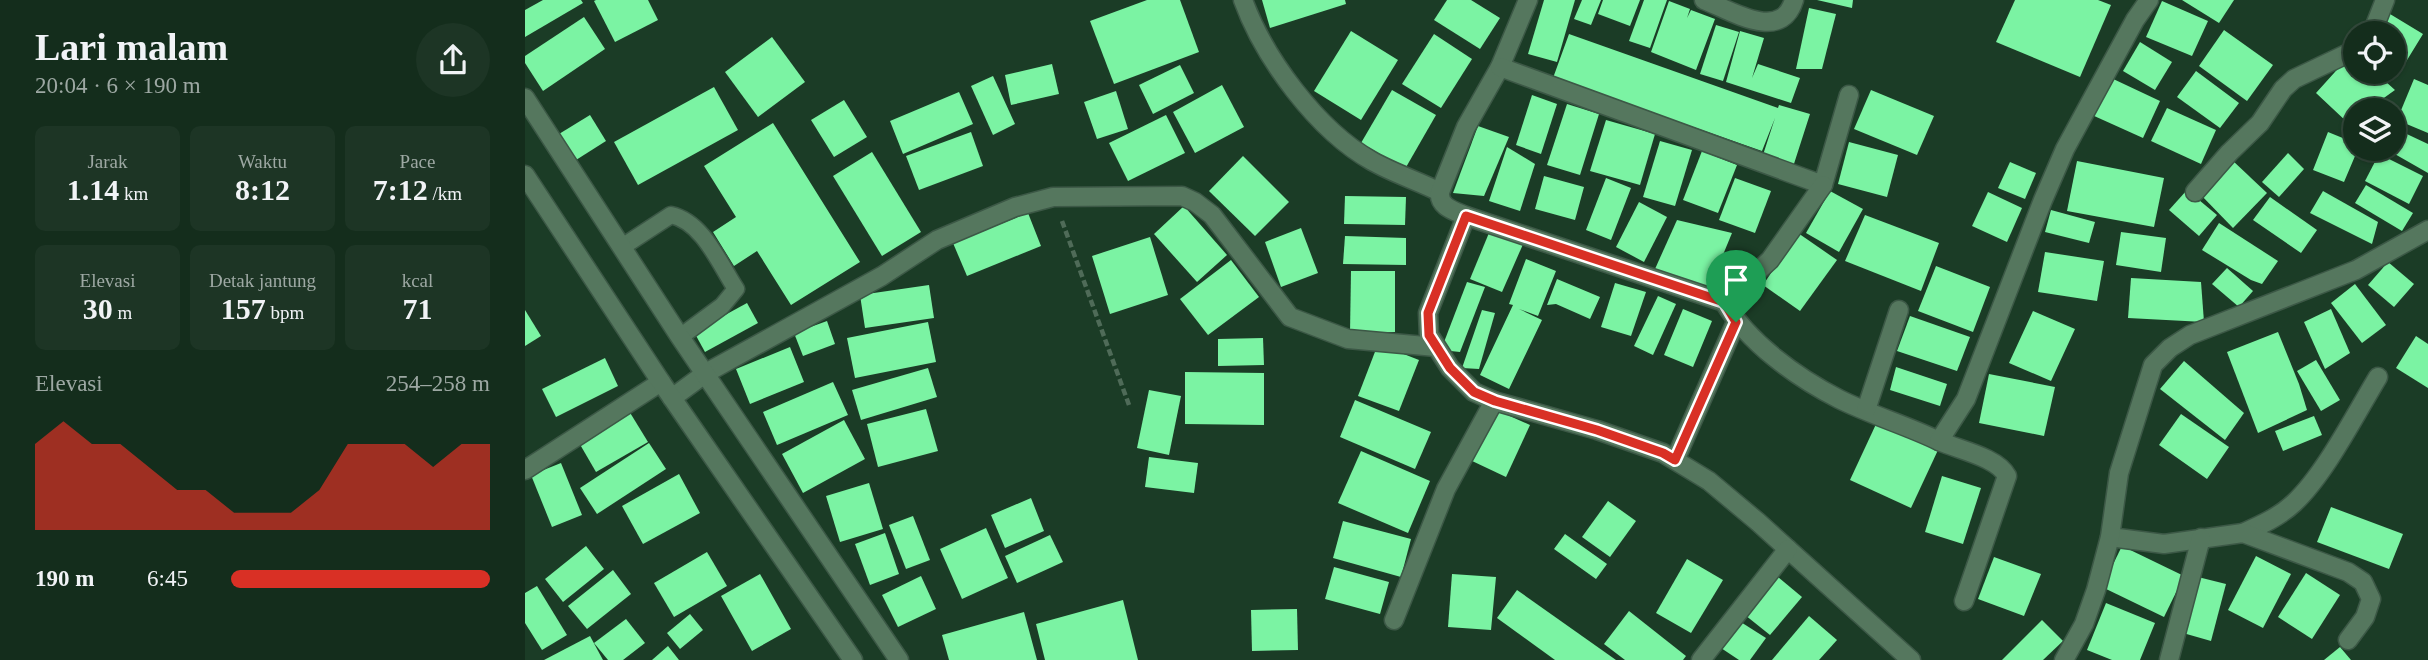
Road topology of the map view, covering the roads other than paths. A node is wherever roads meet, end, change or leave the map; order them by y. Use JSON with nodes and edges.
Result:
{"nodes":[{"id":1,"x":1243,"y":0,"type":"edge"},
{"id":2,"x":1528,"y":0,"type":"edge"},
{"id":3,"x":1704,"y":0,"type":"edge"},
{"id":4,"x":1794,"y":0,"type":"edge"},
{"id":5,"x":2149,"y":0,"type":"edge"},
{"id":6,"x":2385,"y":0,"type":"edge"},
{"id":7,"x":2377,"y":21,"type":"edge"},
{"id":8,"x":2343,"y":56,"type":"edge"},
{"id":9,"x":1500,"y":67,"type":"junction"},
{"id":10,"x":1849,"y":95,"type":"dead end"},
{"id":11,"x":525,"y":99,"type":"edge"},
{"id":12,"x":525,"y":175,"type":"edge"},
{"id":13,"x":1823,"y":185,"type":"junction"},
{"id":14,"x":1440,"y":192,"type":"junction"},
{"id":15,"x":2196,"y":192,"type":"dead end"},
{"id":16,"x":1466,"y":216,"type":"junction"},
{"id":17,"x":2428,"y":230,"type":"edge"},
{"id":18,"x":622,"y":247,"type":"junction"},
{"id":19,"x":1724,"y":302,"type":"junction"},
{"id":20,"x":1899,"y":310,"type":"dead end"},
{"id":21,"x":1736,"y":322,"type":"junction"},
{"id":22,"x":680,"y":337,"type":"junction"},
{"id":23,"x":1436,"y":347,"type":"junction"},
{"id":24,"x":706,"y":373,"type":"junction"},
{"id":25,"x":2378,"y":377,"type":"dead end"},
{"id":26,"x":661,"y":382,"type":"junction"},
{"id":27,"x":672,"y":398,"type":"junction"},
{"id":28,"x":1495,"y":401,"type":"junction"},
{"id":29,"x":1866,"y":410,"type":"junction"},
{"id":30,"x":1939,"y":441,"type":"junction"},
{"id":31,"x":1675,"y":460,"type":"junction"},
{"id":32,"x":525,"y":470,"type":"edge"},
{"id":33,"x":2242,"y":533,"type":"junction"},
{"id":34,"x":2110,"y":537,"type":"junction"},
{"id":35,"x":2201,"y":538,"type":"junction"},
{"id":36,"x":1788,"y":549,"type":"junction"},
{"id":37,"x":1963,"y":601,"type":"dead end"},
{"id":38,"x":1394,"y":620,"type":"dead end"},
{"id":39,"x":2348,"y":640,"type":"dead end"},
{"id":40,"x":853,"y":660,"type":"edge"},
{"id":41,"x":899,"y":660,"type":"edge"},
{"id":42,"x":1701,"y":660,"type":"edge"},
{"id":43,"x":1910,"y":660,"type":"edge"},
{"id":44,"x":2064,"y":660,"type":"edge"},
{"id":45,"x":2169,"y":660,"type":"edge"}],
"edges":[{"from":1,"to":14,"type":"street"},
{"from":2,"to":9,"type":"street"},
{"from":3,"to":4,"type":"street"},
{"from":5,"to":30,"type":"street"},
{"from":6,"to":7,"type":"street"},
{"from":8,"to":15,"type":"street"},
{"from":9,"to":13,"type":"street"},
{"from":9,"to":14,"type":"street"},
{"from":10,"to":13,"type":"street"},
{"from":11,"to":18,"type":"street"},
{"from":12,"to":26,"type":"street"},
{"from":13,"to":19,"type":"street"},
{"from":14,"to":16,"type":"street"},
{"from":16,"to":19,"type":"street"},
{"from":16,"to":23,"type":"street"},
{"from":17,"to":34,"type":"street"},
{"from":18,"to":22,"type":"street"},
{"from":18,"to":22,"type":"lane"},
{"from":19,"to":21,"type":"street"},
{"from":20,"to":29,"type":"street"},
{"from":21,"to":29,"type":"street"},
{"from":21,"to":31,"type":"street"},
{"from":22,"to":24,"type":"street"},
{"from":23,"to":24,"type":"street"},
{"from":23,"to":28,"type":"street"},
{"from":24,"to":27,"type":"street"},
{"from":24,"to":41,"type":"street"},
{"from":25,"to":33,"type":"street"},
{"from":26,"to":27,"type":"street"},
{"from":26,"to":32,"type":"street"},
{"from":27,"to":40,"type":"street"},
{"from":28,"to":31,"type":"street"},
{"from":28,"to":38,"type":"street"},
{"from":29,"to":30,"type":"street"},
{"from":30,"to":37,"type":"street"},
{"from":31,"to":36,"type":"street"},
{"from":33,"to":35,"type":"street"},
{"from":33,"to":39,"type":"street"},
{"from":34,"to":35,"type":"street"},
{"from":34,"to":44,"type":"street"},
{"from":35,"to":45,"type":"street"},
{"from":36,"to":42,"type":"street"},
{"from":36,"to":43,"type":"street"}]}
